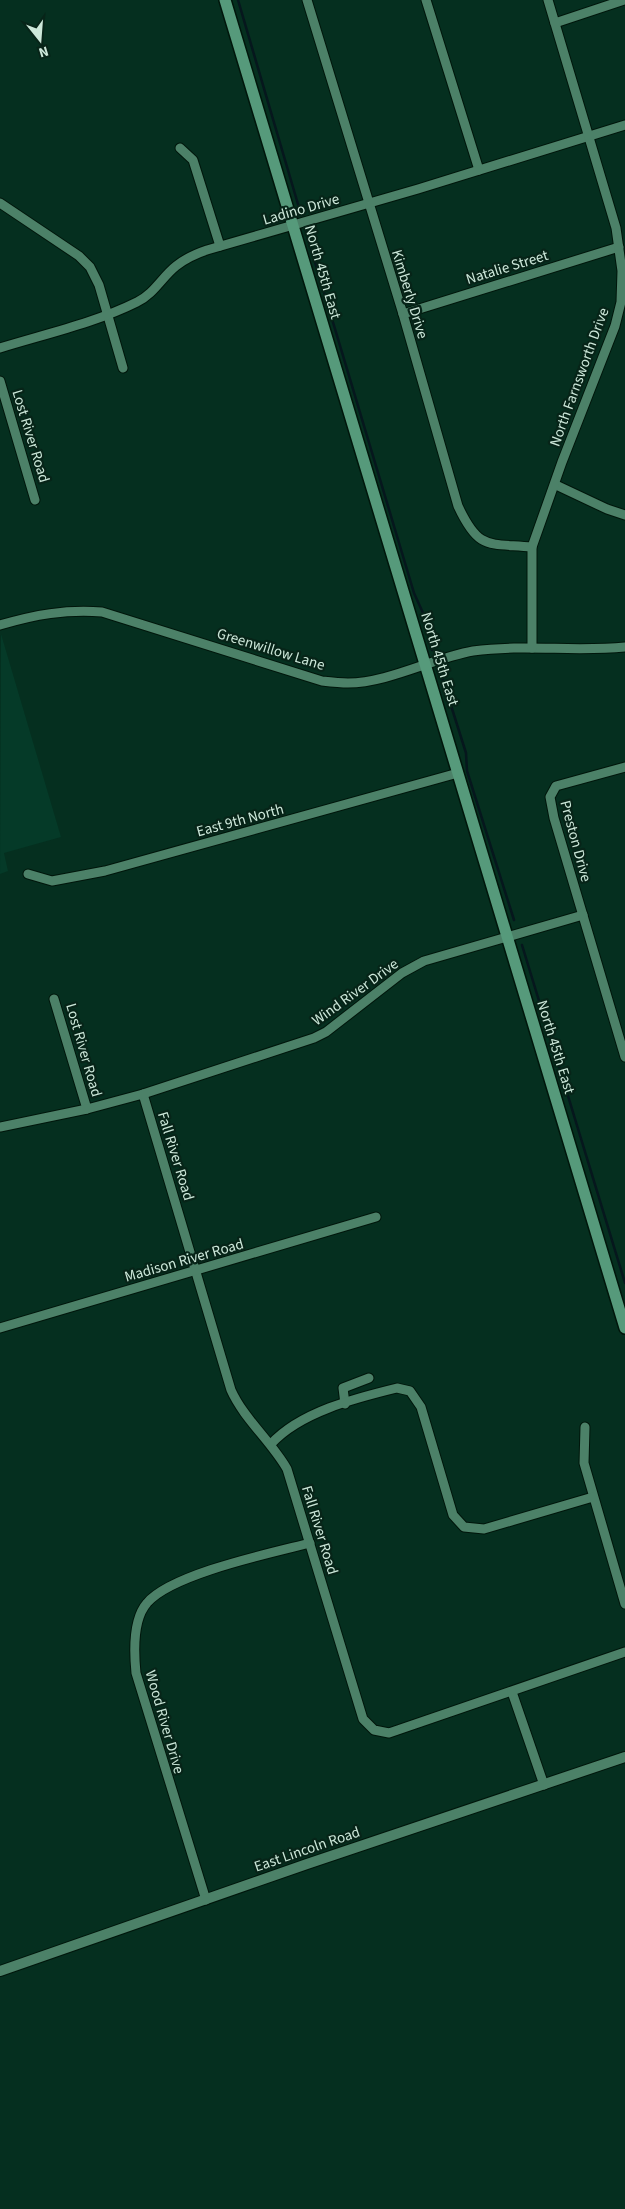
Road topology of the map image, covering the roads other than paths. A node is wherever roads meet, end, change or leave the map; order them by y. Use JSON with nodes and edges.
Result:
{"nodes":[{"id":1,"x":225,"y":0,"type":"edge"},
{"id":2,"x":307,"y":0,"type":"edge"},
{"id":3,"x":426,"y":0,"type":"edge"},
{"id":4,"x":548,"y":0,"type":"edge"},
{"id":5,"x":624,"y":0,"type":"edge"},
{"id":6,"x":555,"y":23,"type":"junction"},
{"id":7,"x":625,"y":125,"type":"edge"},
{"id":8,"x":590,"y":136,"type":"junction"},
{"id":9,"x":180,"y":148,"type":"dead end"},
{"id":10,"x":479,"y":170,"type":"junction"},
{"id":11,"x":0,"y":204,"type":"edge"},
{"id":12,"x":368,"y":204,"type":"junction"},
{"id":13,"x":294,"y":226,"type":"junction"},
{"id":14,"x":220,"y":246,"type":"junction"},
{"id":15,"x":620,"y":247,"type":"junction"},
{"id":16,"x":108,"y":314,"type":"junction"},
{"id":17,"x":403,"y":314,"type":"junction"},
{"id":18,"x":0,"y":348,"type":"edge"},
{"id":19,"x":123,"y":368,"type":"dead end"},
{"id":20,"x":0,"y":381,"type":"edge"},
{"id":21,"x":556,"y":485,"type":"junction"},
{"id":22,"x":35,"y":500,"type":"dead end"},
{"id":23,"x":625,"y":514,"type":"edge"},
{"id":24,"x":532,"y":547,"type":"junction"},
{"id":25,"x":0,"y":625,"type":"edge"},
{"id":26,"x":625,"y":647,"type":"edge"},
{"id":27,"x":532,"y":648,"type":"junction"},
{"id":28,"x":426,"y":664,"type":"junction"},
{"id":29,"x":625,"y":767,"type":"edge"},
{"id":30,"x":458,"y":773,"type":"junction"},
{"id":31,"x":28,"y":874,"type":"dead end"},
{"id":32,"x":583,"y":915,"type":"junction"},
{"id":33,"x":507,"y":938,"type":"junction"},
{"id":34,"x":54,"y":999,"type":"dead end"},
{"id":35,"x":625,"y":1057,"type":"edge"},
{"id":36,"x":143,"y":1094,"type":"junction"},
{"id":37,"x":86,"y":1109,"type":"junction"},
{"id":38,"x":0,"y":1127,"type":"edge"},
{"id":39,"x":376,"y":1217,"type":"dead end"},
{"id":40,"x":196,"y":1270,"type":"junction"},
{"id":41,"x":0,"y":1328,"type":"edge"},
{"id":42,"x":625,"y":1328,"type":"edge"},
{"id":43,"x":369,"y":1378,"type":"dead end"},
{"id":44,"x":345,"y":1404,"type":"junction"},
{"id":45,"x":585,"y":1427,"type":"dead end"},
{"id":46,"x":271,"y":1444,"type":"junction"},
{"id":47,"x":593,"y":1497,"type":"junction"},
{"id":48,"x":310,"y":1543,"type":"junction"},
{"id":49,"x":625,"y":1604,"type":"edge"},
{"id":50,"x":625,"y":1652,"type":"edge"},
{"id":51,"x":512,"y":1692,"type":"junction"},
{"id":52,"x":625,"y":1757,"type":"edge"},
{"id":53,"x":544,"y":1785,"type":"junction"},
{"id":54,"x":206,"y":1900,"type":"junction"},
{"id":55,"x":0,"y":1971,"type":"edge"}],
"edges":[{"from":1,"to":13,"type":"main road","name":"North 45th East"},
{"from":2,"to":12,"type":"street","name":"Kimberly Drive"},
{"from":3,"to":10,"type":"street"},
{"from":4,"to":6,"type":"street","name":"North Farnsworth Drive"},
{"from":5,"to":6,"type":"street"},
{"from":6,"to":8,"type":"street","name":"North Farnsworth Drive"},
{"from":7,"to":8,"type":"street","name":"Ladino Drive"},
{"from":8,"to":10,"type":"street","name":"Ladino Drive"},
{"from":8,"to":15,"type":"street","name":"North Farnsworth Drive"},
{"from":9,"to":14,"type":"street"},
{"from":10,"to":12,"type":"street","name":"Ladino Drive"},
{"from":11,"to":16,"type":"street"},
{"from":12,"to":13,"type":"street","name":"Ladino Drive"},
{"from":12,"to":17,"type":"street","name":"Kimberly Drive"},
{"from":13,"to":14,"type":"street","name":"Ladino Drive"},
{"from":13,"to":28,"type":"main road","name":"North 45th East"},
{"from":14,"to":16,"type":"street","name":"Ladino Drive"},
{"from":15,"to":17,"type":"street","name":"Natalie Street"},
{"from":15,"to":21,"type":"street","name":"North Farnsworth Drive"},
{"from":16,"to":18,"type":"street","name":"Ladino Drive"},
{"from":16,"to":19,"type":"street"},
{"from":17,"to":24,"type":"street","name":"Kimberly Drive"},
{"from":20,"to":22,"type":"street","name":"Lost River Road"},
{"from":21,"to":23,"type":"street"},
{"from":21,"to":24,"type":"street","name":"North Farnsworth Drive"},
{"from":24,"to":27,"type":"street","name":"North Farnsworth Drive"},
{"from":25,"to":28,"type":"street","name":"Greenwillow Lane"},
{"from":26,"to":27,"type":"street","name":"Greenwillow Lane"},
{"from":27,"to":28,"type":"street","name":"Greenwillow Lane"},
{"from":28,"to":30,"type":"main road","name":"North 45th East"},
{"from":29,"to":32,"type":"street","name":"Preston Drive"},
{"from":30,"to":31,"type":"street","name":"East 9th North"},
{"from":30,"to":33,"type":"main road","name":"North 45th East"},
{"from":32,"to":33,"type":"street","name":"Wind River Drive"},
{"from":32,"to":35,"type":"street","name":"Preston Drive"},
{"from":33,"to":36,"type":"street","name":"Wind River Drive"},
{"from":33,"to":42,"type":"main road","name":"North 45th East"},
{"from":34,"to":37,"type":"street","name":"Lost River Road"},
{"from":36,"to":37,"type":"street","name":"Wind River Drive"},
{"from":36,"to":40,"type":"street","name":"Fall River Road"},
{"from":37,"to":38,"type":"street"},
{"from":39,"to":40,"type":"street","name":"Madison River Road"},
{"from":40,"to":41,"type":"street","name":"Madison River Road"},
{"from":40,"to":46,"type":"street","name":"Fall River Road"},
{"from":43,"to":44,"type":"street"},
{"from":44,"to":46,"type":"street"},
{"from":44,"to":47,"type":"street"},
{"from":45,"to":47,"type":"street"},
{"from":46,"to":48,"type":"street","name":"Fall River Road"},
{"from":47,"to":49,"type":"street"},
{"from":48,"to":51,"type":"street","name":"Fall River Road"},
{"from":48,"to":54,"type":"street","name":"Wood River Drive"},
{"from":50,"to":51,"type":"street","name":"Fall River Road"},
{"from":51,"to":53,"type":"street"},
{"from":52,"to":53,"type":"street","name":"East Lincoln Road"},
{"from":53,"to":54,"type":"street","name":"East Lincoln Road"},
{"from":54,"to":55,"type":"street","name":"East Lincoln Road"}]}
